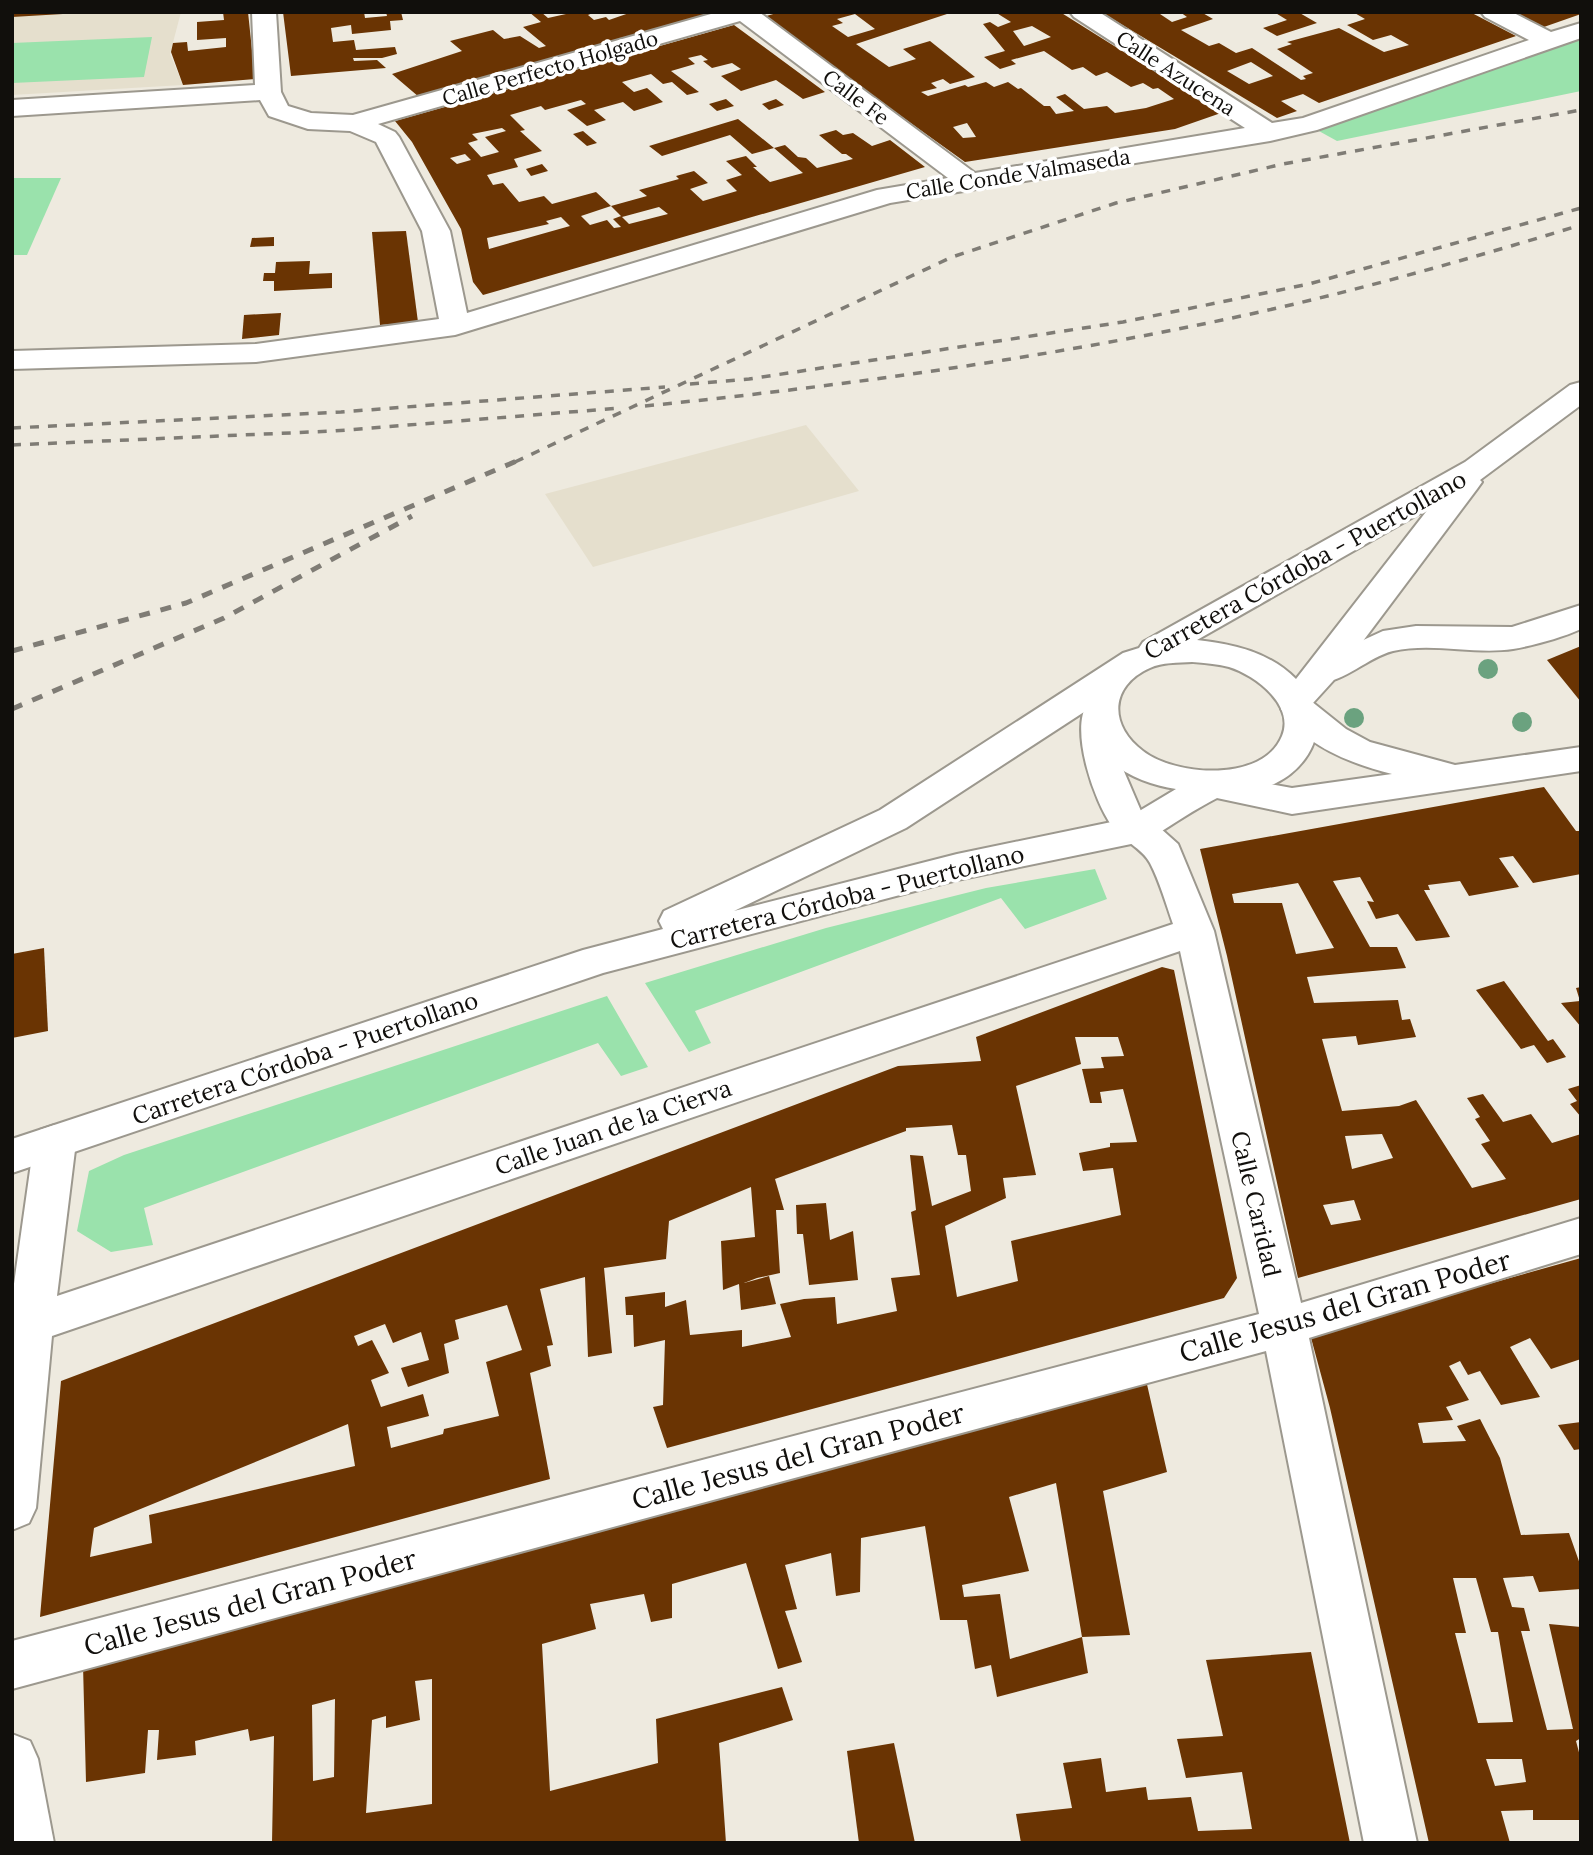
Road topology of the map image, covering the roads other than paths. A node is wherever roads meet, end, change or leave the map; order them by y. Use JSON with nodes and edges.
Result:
{"nodes":[{"id":1,"x":264,"y":12,"type":"edge"},
{"id":2,"x":744,"y":12,"type":"edge"},
{"id":3,"x":1082,"y":12,"type":"edge"},
{"id":4,"x":1493,"y":12,"type":"edge"},
{"id":5,"x":1581,"y":30,"type":"edge"},
{"id":6,"x":1549,"y":41,"type":"junction"},
{"id":7,"x":268,"y":92,"type":"junction"},
{"id":8,"x":12,"y":108,"type":"edge"},
{"id":9,"x":354,"y":123,"type":"junction"},
{"id":10,"x":1270,"y":133,"type":"junction"},
{"id":11,"x":969,"y":181,"type":"junction"},
{"id":12,"x":455,"y":326,"type":"junction"},
{"id":13,"x":12,"y":360,"type":"edge"},
{"id":14,"x":1581,"y":391,"type":"edge"},
{"id":15,"x":1476,"y":469,"type":"junction"},
{"id":16,"x":1581,"y":616,"type":"edge"},
{"id":17,"x":1123,"y":669,"type":"junction"},
{"id":18,"x":1321,"y":673,"type":"junction"},
{"id":19,"x":1297,"y":705,"type":"junction"},
{"id":20,"x":1099,"y":712,"type":"junction"},
{"id":21,"x":1581,"y":759,"type":"edge"},
{"id":22,"x":1471,"y":776,"type":"junction"},
{"id":23,"x":1211,"y":785,"type":"junction"},
{"id":24,"x":1136,"y":830,"type":"junction"},
{"id":25,"x":1195,"y":931,"type":"junction"},
{"id":26,"x":597,"y":960,"type":"junction"},
{"id":27,"x":55,"y":1142,"type":"junction"},
{"id":28,"x":12,"y":1156,"type":"edge"},
{"id":29,"x":29,"y":1212,"type":"edge"},
{"id":30,"x":1581,"y":1237,"type":"edge"},
{"id":31,"x":31,"y":1324,"type":"junction"},
{"id":32,"x":1284,"y":1327,"type":"junction"},
{"id":33,"x":12,"y":1508,"type":"edge"},
{"id":34,"x":12,"y":1665,"type":"edge"},
{"id":35,"x":12,"y":1759,"type":"edge"},
{"id":36,"x":27,"y":1843,"type":"edge"},
{"id":37,"x":1391,"y":1843,"type":"edge"}],
"edges":[{"from":1,"to":7,"type":"main road"},
{"from":2,"to":9,"type":"main road","name":"Calle Perfecto Holgado"},
{"from":2,"to":11,"type":"main road","name":"Calle Fe"},
{"from":3,"to":10,"type":"main road","name":"Calle Azucena"},
{"from":4,"to":6,"type":"main road"},
{"from":5,"to":6,"type":"main road","name":"Calle Conde Valmaseda"},
{"from":6,"to":10,"type":"main road","name":"Calle Conde Valmaseda"},
{"from":7,"to":8,"type":"main road"},
{"from":7,"to":9,"type":"main road"},
{"from":9,"to":12,"type":"main road"},
{"from":10,"to":11,"type":"main road","name":"Calle Conde Valmaseda"},
{"from":11,"to":12,"type":"main road","name":"Calle Conde Valmaseda"},
{"from":12,"to":13,"type":"main road","name":"Calle Conde Valmaseda"},
{"from":14,"to":15,"type":"main road"},
{"from":15,"to":17,"type":"main road","name":"Carretera Córdoba - Puertollano"},
{"from":15,"to":18,"type":"main road","name":"Carretera Córdoba - Puertollano"},
{"from":16,"to":18,"type":"main road"},
{"from":17,"to":19,"type":"main road"},
{"from":17,"to":20,"type":"main road"},
{"from":17,"to":26,"type":"main road","name":"Carretera Córdoba - Puertollano"},
{"from":18,"to":19,"type":"main road","name":"Carretera Córdoba - Puertollano"},
{"from":19,"to":22,"type":"main road"},
{"from":19,"to":23,"type":"main road"},
{"from":20,"to":23,"type":"main road"},
{"from":20,"to":24,"type":"main road","name":"Calle Caridad"},
{"from":21,"to":22,"type":"main road"},
{"from":22,"to":23,"type":"main road"},
{"from":23,"to":24,"type":"main road","name":"Carretera Córdoba - Puertollano"},
{"from":24,"to":25,"type":"main road","name":"Calle Caridad"},
{"from":24,"to":26,"type":"main road","name":"Carretera Córdoba - Puertollano"},
{"from":25,"to":31,"type":"main road","name":"Calle Juan de la Cierva"},
{"from":25,"to":32,"type":"main road","name":"Calle Caridad"},
{"from":26,"to":27,"type":"main road","name":"Carretera Córdoba - Puertollano"},
{"from":27,"to":28,"type":"main road","name":"Carretera Córdoba - Puertollano"},
{"from":27,"to":29,"type":"main road"},
{"from":29,"to":31,"type":"main road"},
{"from":30,"to":32,"type":"main road","name":"Calle Jesus del Gran Poder"},
{"from":31,"to":33,"type":"main road"},
{"from":32,"to":34,"type":"main road","name":"Calle Jesus del Gran Poder"},
{"from":32,"to":37,"type":"main road","name":"Calle Caridad"},
{"from":35,"to":36,"type":"main road"}]}
